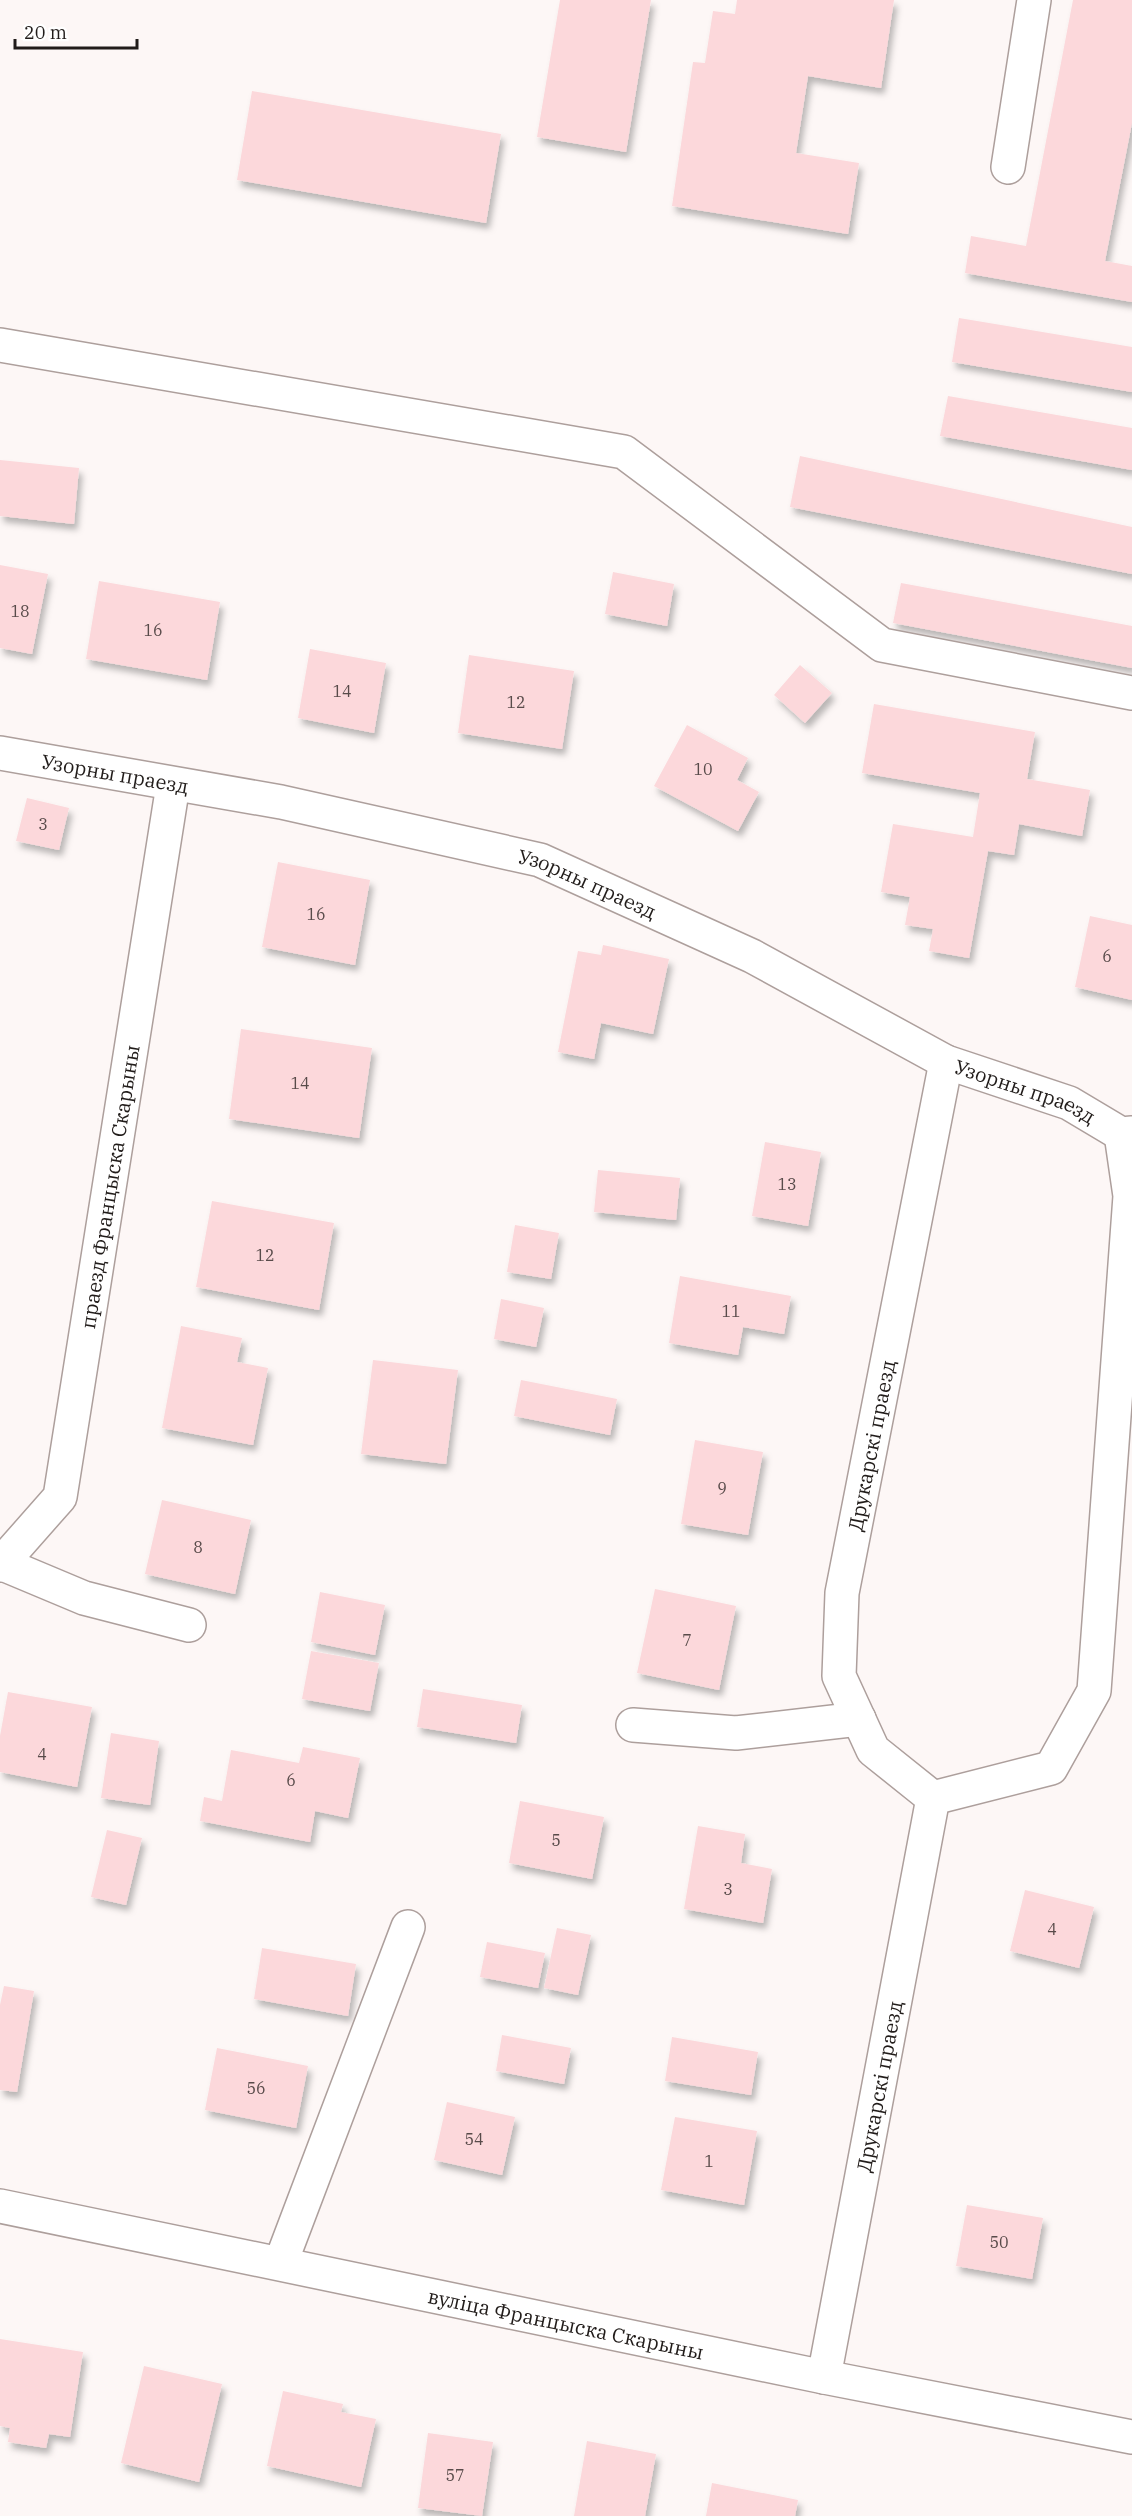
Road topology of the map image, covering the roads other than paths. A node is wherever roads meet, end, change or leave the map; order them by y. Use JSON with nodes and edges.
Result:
{"nodes":[{"id":1,"x":1034,"y":0,"type":"edge"},
{"id":2,"x":1008,"y":167,"type":"dead end"},
{"id":3,"x":0,"y":345,"type":"edge"},
{"id":4,"x":1132,"y":693,"type":"edge"},
{"id":5,"x":0,"y":753,"type":"edge"},
{"id":6,"x":173,"y":785,"type":"junction"},
{"id":7,"x":946,"y":1062,"type":"junction"},
{"id":8,"x":1126,"y":1134,"type":"edge"},
{"id":9,"x":2,"y":1565,"type":"edge"},
{"id":10,"x":189,"y":1625,"type":"dead end"},
{"id":11,"x":859,"y":1719,"type":"junction"},
{"id":12,"x":633,"y":1725,"type":"dead end"},
{"id":13,"x":933,"y":1798,"type":"junction"},
{"id":14,"x":408,"y":1927,"type":"dead end"},
{"id":15,"x":0,"y":2206,"type":"edge"},
{"id":16,"x":281,"y":2262,"type":"junction"},
{"id":17,"x":824,"y":2377,"type":"junction"},
{"id":18,"x":1132,"y":2437,"type":"edge"}],
"edges":[{"from":1,"to":2,"type":"street"},
{"from":3,"to":4,"type":"street"},
{"from":5,"to":6,"type":"street","name":"Узорны праезд"},
{"from":6,"to":7,"type":"street","name":"Узорны праезд"},
{"from":6,"to":9,"type":"street","name":"праезд Францыска Скарыны"},
{"from":7,"to":8,"type":"street","name":"Узорны праезд"},
{"from":7,"to":11,"type":"street","name":"Друкарскі праезд"},
{"from":8,"to":13,"type":"street"},
{"from":9,"to":10,"type":"street"},
{"from":11,"to":12,"type":"street"},
{"from":11,"to":13,"type":"street","name":"Друкарскі праезд"},
{"from":13,"to":17,"type":"street","name":"Друкарскі праезд"},
{"from":14,"to":16,"type":"street"},
{"from":15,"to":16,"type":"street","name":"вуліца Францыска Скарыны"},
{"from":16,"to":17,"type":"street","name":"вуліца Францыска Скарыны"},
{"from":17,"to":18,"type":"street","name":"вуліца Францыска Скарыны"}]}
